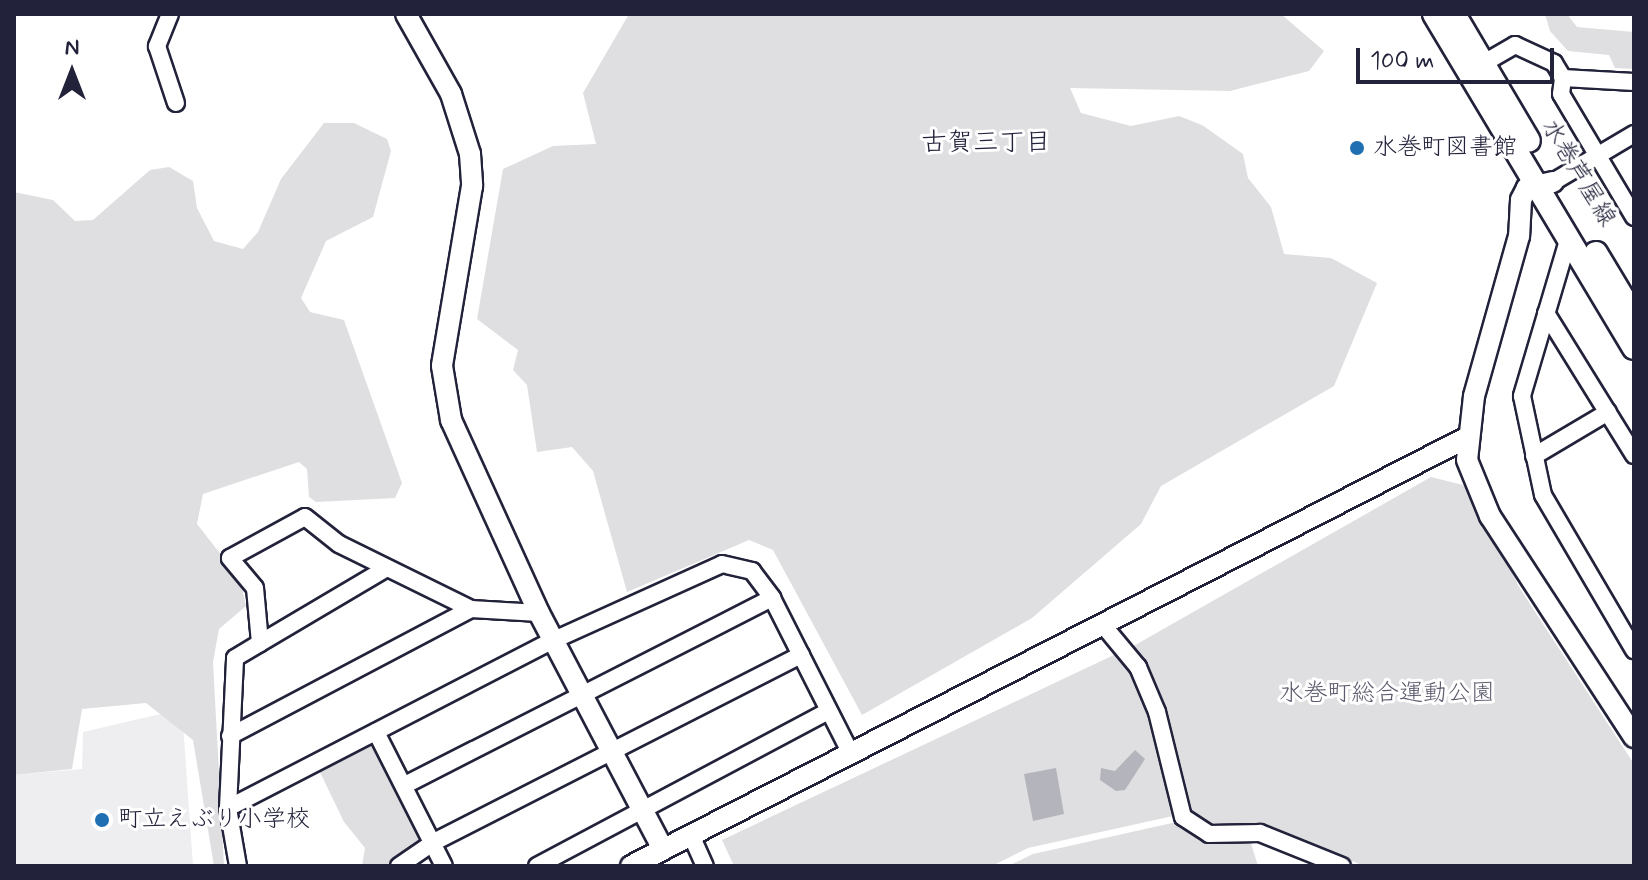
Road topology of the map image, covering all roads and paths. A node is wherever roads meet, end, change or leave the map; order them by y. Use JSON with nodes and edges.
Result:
{"nodes":[{"id":1,"x":170,"y":14,"type":"edge"},
{"id":2,"x":406,"y":14,"type":"edge"},
{"id":3,"x":1434,"y":14,"type":"edge"},
{"id":4,"x":1454,"y":14,"type":"edge"},
{"id":5,"x":1484,"y":63,"type":"junction"},
{"id":6,"x":1563,"y":78,"type":"junction"},
{"id":7,"x":1634,"y":82,"type":"edge"},
{"id":8,"x":176,"y":103,"type":"dead end"},
{"id":9,"x":1634,"y":134,"type":"edge"},
{"id":10,"x":1597,"y":155,"type":"junction"},
{"id":11,"x":1546,"y":182,"type":"junction"},
{"id":12,"x":1634,"y":217,"type":"edge"},
{"id":13,"x":1569,"y":237,"type":"junction"},
{"id":14,"x":1546,"y":313,"type":"junction"},
{"id":15,"x":1634,"y":316,"type":"edge"},
{"id":16,"x":1634,"y":348,"type":"edge"},
{"id":17,"x":1608,"y":412,"type":"junction"},
{"id":18,"x":1468,"y":437,"type":"junction"},
{"id":19,"x":1634,"y":455,"type":"edge"},
{"id":20,"x":1534,"y":456,"type":"junction"},
{"id":21,"x":385,"y":569,"type":"junction"},
{"id":22,"x":772,"y":598,"type":"junction"},
{"id":23,"x":471,"y":609,"type":"junction"},
{"id":24,"x":539,"y":613,"type":"junction"},
{"id":25,"x":1103,"y":625,"type":"junction"},
{"id":26,"x":554,"y":640,"type":"junction"},
{"id":27,"x":260,"y":643,"type":"junction"},
{"id":28,"x":1634,"y":650,"type":"edge"},
{"id":29,"x":801,"y":655,"type":"junction"},
{"id":30,"x":582,"y":695,"type":"junction"},
{"id":31,"x":827,"y":712,"type":"junction"},
{"id":32,"x":1632,"y":731,"type":"edge"},
{"id":33,"x":376,"y":732,"type":"junction"},
{"id":34,"x":230,"y":736,"type":"junction"},
{"id":35,"x":613,"y":751,"type":"junction"},
{"id":36,"x":850,"y":752,"type":"junction"},
{"id":37,"x":405,"y":785,"type":"junction"},
{"id":38,"x":228,"y":808,"type":"junction"},
{"id":39,"x":641,"y":808,"type":"junction"},
{"id":40,"x":691,"y":835,"type":"junction"},
{"id":41,"x":434,"y":842,"type":"junction"},
{"id":42,"x":663,"y":849,"type":"junction"},
{"id":43,"x":238,"y":866,"type":"edge"},
{"id":44,"x":399,"y":866,"type":"edge"},
{"id":45,"x":444,"y":866,"type":"edge"},
{"id":46,"x":537,"y":866,"type":"edge"},
{"id":47,"x":631,"y":866,"type":"edge"},
{"id":48,"x":705,"y":866,"type":"edge"},
{"id":49,"x":1342,"y":866,"type":"edge"}],
"edges":[{"from":1,"to":8,"type":"street"},
{"from":2,"to":24,"type":"street"},
{"from":3,"to":11,"type":"main road","name":"水巻芦屋線"},
{"from":4,"to":5,"type":"main road","name":"水巻芦屋線"},
{"from":5,"to":6,"type":"street"},
{"from":5,"to":11,"type":"main road","name":"水巻芦屋線"},
{"from":6,"to":7,"type":"street"},
{"from":6,"to":10,"type":"street"},
{"from":9,"to":10,"type":"street"},
{"from":10,"to":11,"type":"street"},
{"from":10,"to":12,"type":"street"},
{"from":11,"to":13,"type":"main road","name":"水巻芦屋線"},
{"from":11,"to":15,"type":"main road","name":"水巻芦屋線"},
{"from":11,"to":18,"type":"street"},
{"from":13,"to":14,"type":"street"},
{"from":13,"to":16,"type":"main road","name":"水巻芦屋線"},
{"from":14,"to":17,"type":"street"},
{"from":14,"to":20,"type":"street"},
{"from":17,"to":19,"type":"street"},
{"from":17,"to":20,"type":"street"},
{"from":18,"to":25,"type":"street"},
{"from":18,"to":32,"type":"street"},
{"from":20,"to":28,"type":"street"},
{"from":21,"to":23,"type":"street"},
{"from":21,"to":27,"type":"street"},
{"from":21,"to":27,"type":"street"},
{"from":22,"to":26,"type":"street"},
{"from":22,"to":29,"type":"street"},
{"from":22,"to":30,"type":"street"},
{"from":23,"to":24,"type":"street"},
{"from":23,"to":34,"type":"street"},
{"from":24,"to":26,"type":"street"},
{"from":25,"to":36,"type":"street"},
{"from":25,"to":49,"type":"street"},
{"from":26,"to":30,"type":"street"},
{"from":26,"to":33,"type":"street"},
{"from":27,"to":34,"type":"street"},
{"from":29,"to":31,"type":"street"},
{"from":29,"to":35,"type":"street"},
{"from":30,"to":35,"type":"street"},
{"from":30,"to":37,"type":"street"},
{"from":31,"to":36,"type":"street"},
{"from":31,"to":39,"type":"street"},
{"from":33,"to":37,"type":"street"},
{"from":33,"to":38,"type":"street"},
{"from":34,"to":38,"type":"street"},
{"from":35,"to":39,"type":"street"},
{"from":35,"to":41,"type":"street"},
{"from":36,"to":40,"type":"street"},
{"from":37,"to":41,"type":"street"},
{"from":38,"to":43,"type":"street"},
{"from":39,"to":42,"type":"street"},
{"from":39,"to":46,"type":"street"},
{"from":40,"to":42,"type":"street"},
{"from":40,"to":48,"type":"street"},
{"from":41,"to":44,"type":"street"},
{"from":41,"to":45,"type":"street"},
{"from":42,"to":47,"type":"street"}]}
